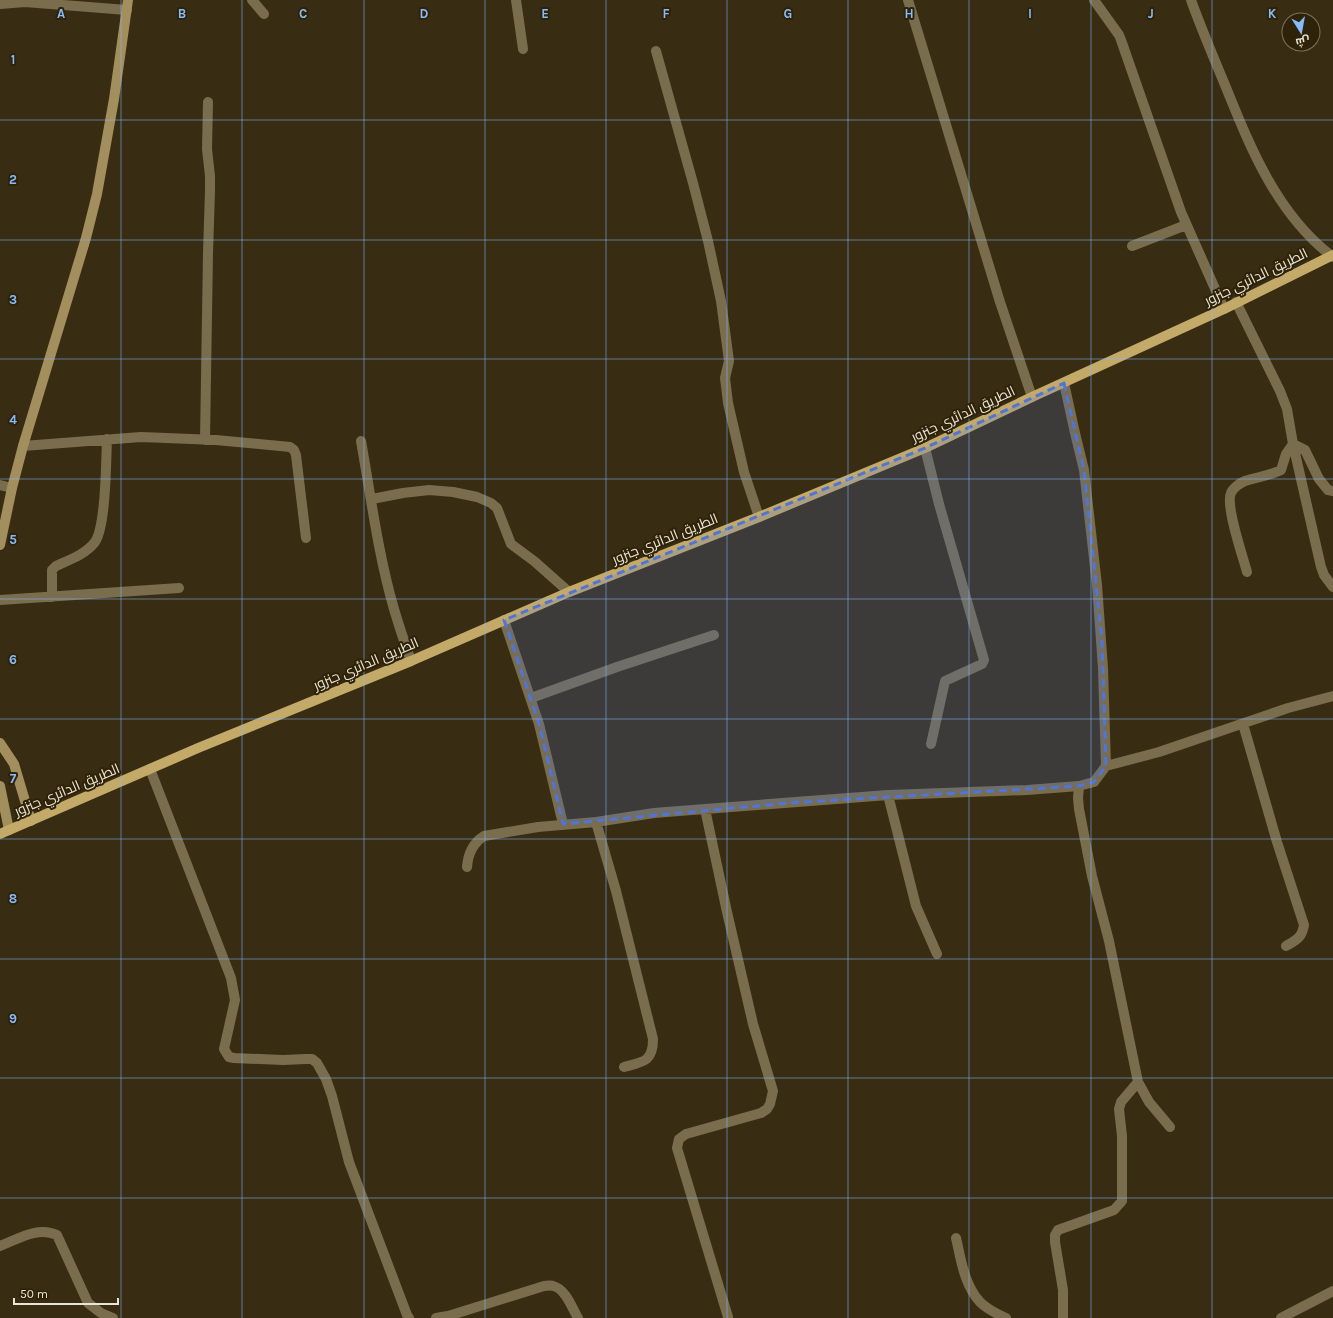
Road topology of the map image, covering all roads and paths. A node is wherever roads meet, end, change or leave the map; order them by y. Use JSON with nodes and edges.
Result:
{"nodes":[{"id":1,"x":252,"y":0,"type":"edge"},
{"id":2,"x":516,"y":0,"type":"edge"},
{"id":3,"x":908,"y":0,"type":"edge"},
{"id":4,"x":1094,"y":0,"type":"edge"},
{"id":5,"x":1191,"y":0,"type":"edge"},
{"id":6,"x":0,"y":4,"type":"edge"},
{"id":7,"x":127,"y":5,"type":"edge"},
{"id":8,"x":264,"y":14,"type":"dead end"},
{"id":9,"x":523,"y":49,"type":"dead end"},
{"id":10,"x":656,"y":51,"type":"dead end"},
{"id":11,"x":208,"y":102,"type":"dead end"},
{"id":12,"x":1186,"y":225,"type":"junction"},
{"id":13,"x":1132,"y":246,"type":"dead end"},
{"id":14,"x":1333,"y":256,"type":"edge"},
{"id":15,"x":1236,"y":302,"type":"junction"},
{"id":16,"x":1224,"y":309,"type":"junction"},
{"id":17,"x":1064,"y":383,"type":"junction"},
{"id":18,"x":1032,"y":397,"type":"junction"},
{"id":19,"x":107,"y":439,"type":"junction"},
{"id":20,"x":205,"y":440,"type":"junction"},
{"id":21,"x":361,"y":441,"type":"dead end"},
{"id":22,"x":1293,"y":444,"type":"junction"},
{"id":23,"x":23,"y":446,"type":"junction"},
{"id":24,"x":925,"y":448,"type":"junction"},
{"id":25,"x":0,"y":485,"type":"edge"},
{"id":26,"x":12,"y":488,"type":"junction"},
{"id":27,"x":1333,"y":491,"type":"edge"},
{"id":28,"x":372,"y":499,"type":"junction"},
{"id":29,"x":759,"y":517,"type":"junction"},
{"id":30,"x":306,"y":538,"type":"dead end"},
{"id":31,"x":0,"y":545,"type":"edge"},
{"id":32,"x":1246,"y":572,"type":"dead end"},
{"id":33,"x":1333,"y":587,"type":"edge"},
{"id":34,"x":179,"y":588,"type":"dead end"},
{"id":35,"x":568,"y":592,"type":"junction"},
{"id":36,"x":52,"y":597,"type":"junction"},
{"id":37,"x":0,"y":600,"type":"edge"},
{"id":38,"x":504,"y":620,"type":"junction"},
{"id":39,"x":714,"y":635,"type":"dead end"},
{"id":40,"x":411,"y":661,"type":"junction"},
{"id":41,"x":1333,"y":696,"type":"edge"},
{"id":42,"x":531,"y":698,"type":"junction"},
{"id":43,"x":1243,"y":724,"type":"junction"},
{"id":44,"x":0,"y":743,"type":"edge"},
{"id":45,"x":931,"y":744,"type":"dead end"},
{"id":46,"x":1106,"y":766,"type":"junction"},
{"id":47,"x":150,"y":769,"type":"junction"},
{"id":48,"x":0,"y":786,"type":"edge"},
{"id":49,"x":1079,"y":786,"type":"junction"},
{"id":50,"x":888,"y":796,"type":"junction"},
{"id":51,"x":705,"y":809,"type":"junction"},
{"id":52,"x":31,"y":820,"type":"junction"},
{"id":53,"x":596,"y":822,"type":"junction"},
{"id":54,"x":563,"y":824,"type":"junction"},
{"id":55,"x":4,"y":832,"type":"edge"},
{"id":56,"x":467,"y":867,"type":"dead end"},
{"id":57,"x":1286,"y":946,"type":"dead end"},
{"id":58,"x":937,"y":954,"type":"dead end"},
{"id":59,"x":624,"y":1067,"type":"dead end"},
{"id":60,"x":1138,"y":1082,"type":"junction"},
{"id":61,"x":1170,"y":1127,"type":"dead end"},
{"id":62,"x":956,"y":1238,"type":"dead end"},
{"id":63,"x":0,"y":1246,"type":"edge"},
{"id":64,"x":1333,"y":1291,"type":"edge"},
{"id":65,"x":728,"y":1317,"type":"edge"},
{"id":66,"x":113,"y":1318,"type":"edge"},
{"id":67,"x":409,"y":1318,"type":"edge"},
{"id":68,"x":436,"y":1318,"type":"edge"},
{"id":69,"x":578,"y":1318,"type":"edge"},
{"id":70,"x":1006,"y":1318,"type":"edge"},
{"id":71,"x":1063,"y":1318,"type":"edge"},
{"id":72,"x":1281,"y":1318,"type":"edge"}],
"edges":[{"from":1,"to":8,"type":"street"},
{"from":2,"to":9,"type":"street"},
{"from":3,"to":18,"type":"street"},
{"from":4,"to":12,"type":"street"},
{"from":5,"to":14,"type":"street"},
{"from":6,"to":7,"type":"street"},
{"from":7,"to":23,"type":"street"},
{"from":10,"to":29,"type":"street"},
{"from":11,"to":20,"type":"street"},
{"from":12,"to":13,"type":"street"},
{"from":12,"to":16,"type":"street"},
{"from":14,"to":15,"type":"main road","name":"الطريق الدائري جنزور"},
{"from":15,"to":16,"type":"main road","name":"الطريق الدائري جنزور"},
{"from":15,"to":22,"type":"street"},
{"from":16,"to":17,"type":"main road","name":"الطريق الدائري جنزور"},
{"from":17,"to":18,"type":"main road","name":"الطريق الدائري جنزور"},
{"from":17,"to":46,"type":"street"},
{"from":18,"to":24,"type":"main road","name":"الطريق الدائري جنزور"},
{"from":19,"to":20,"type":"street"},
{"from":19,"to":23,"type":"street"},
{"from":19,"to":36,"type":"street"},
{"from":20,"to":30,"type":"street"},
{"from":21,"to":28,"type":"street"},
{"from":22,"to":27,"type":"street"},
{"from":22,"to":32,"type":"street"},
{"from":22,"to":33,"type":"street"},
{"from":23,"to":26,"type":"street"},
{"from":24,"to":29,"type":"main road","name":"الطريق الدائري جنزور"},
{"from":24,"to":45,"type":"street"},
{"from":25,"to":26,"type":"street"},
{"from":26,"to":31,"type":"street"},
{"from":28,"to":35,"type":"street"},
{"from":28,"to":40,"type":"street"},
{"from":29,"to":35,"type":"main road","name":"الطريق الدائري جنزور"},
{"from":34,"to":36,"type":"street"},
{"from":35,"to":38,"type":"main road","name":"الطريق الدائري جنزور"},
{"from":36,"to":37,"type":"street"},
{"from":38,"to":40,"type":"main road","name":"الطريق الدائري جنزور"},
{"from":38,"to":42,"type":"street"},
{"from":39,"to":42,"type":"street"},
{"from":40,"to":47,"type":"main road","name":"الطريق الدائري جنزور"},
{"from":41,"to":43,"type":"street"},
{"from":42,"to":54,"type":"street"},
{"from":43,"to":46,"type":"street"},
{"from":43,"to":57,"type":"street"},
{"from":44,"to":52,"type":"street"},
{"from":46,"to":49,"type":"street"},
{"from":47,"to":52,"type":"main road","name":"الطريق الدائري جنزور"},
{"from":47,"to":67,"type":"street"},
{"from":48,"to":55,"type":"street"},
{"from":49,"to":50,"type":"street"},
{"from":49,"to":60,"type":"street"},
{"from":50,"to":51,"type":"street"},
{"from":50,"to":58,"type":"street"},
{"from":51,"to":53,"type":"street"},
{"from":51,"to":65,"type":"street"},
{"from":52,"to":55,"type":"main road","name":"الطريق الدائري جنزور"},
{"from":53,"to":54,"type":"street"},
{"from":53,"to":59,"type":"street"},
{"from":54,"to":56,"type":"street"},
{"from":60,"to":61,"type":"street"},
{"from":60,"to":71,"type":"street"},
{"from":62,"to":70,"type":"street"},
{"from":63,"to":66,"type":"street"},
{"from":64,"to":72,"type":"street"},
{"from":68,"to":69,"type":"street"}]}
